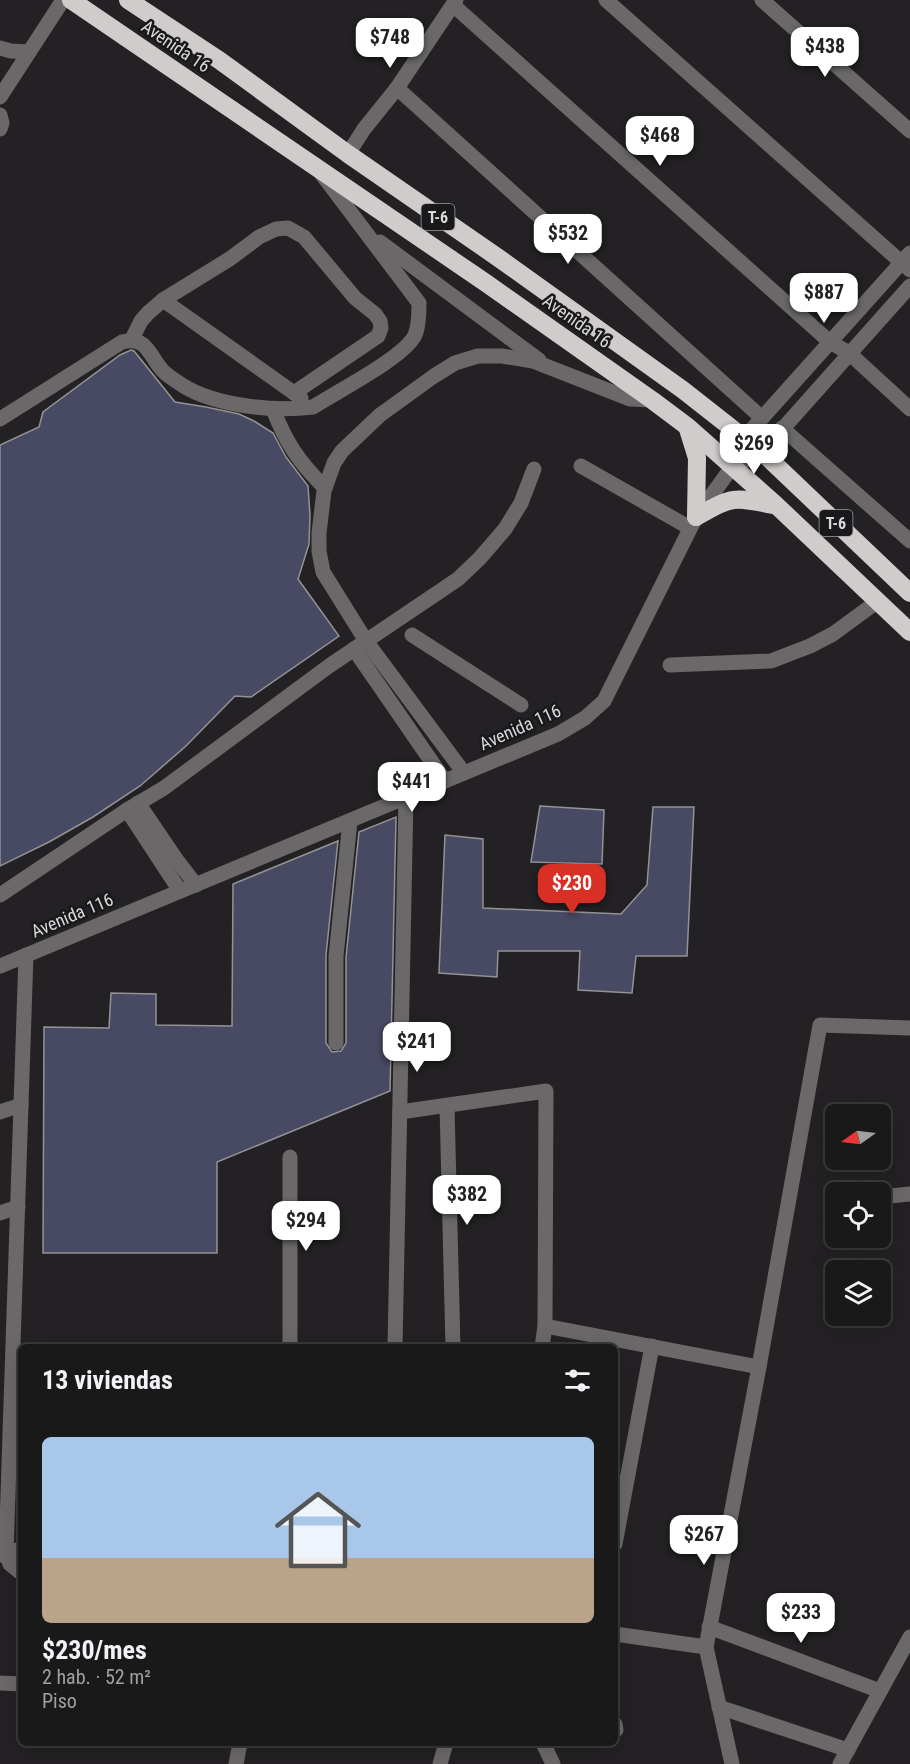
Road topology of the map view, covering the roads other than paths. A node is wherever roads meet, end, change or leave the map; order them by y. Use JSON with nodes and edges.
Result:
{"nodes":[{"id":1,"x":63,"y":0,"type":"edge"},
{"id":2,"x":71,"y":0,"type":"edge"},
{"id":3,"x":128,"y":0,"type":"edge"},
{"id":4,"x":606,"y":0,"type":"edge"},
{"id":5,"x":762,"y":0,"type":"edge"},
{"id":6,"x":454,"y":3,"type":"edge"},
{"id":7,"x":0,"y":48,"type":"edge"},
{"id":8,"x":29,"y":52,"type":"junction"},
{"id":9,"x":397,"y":88,"type":"junction"},
{"id":10,"x":0,"y":97,"type":"edge"},
{"id":11,"x":0,"y":115,"type":"edge"},
{"id":12,"x":0,"y":129,"type":"edge"},
{"id":13,"x":910,"y":132,"type":"edge"},
{"id":14,"x":348,"y":154,"type":"junction"},
{"id":15,"x":315,"y":166,"type":"junction"},
{"id":16,"x":363,"y":229,"type":"junction"},
{"id":17,"x":907,"y":262,"type":"edge"},
{"id":18,"x":910,"y":286,"type":"edge"},
{"id":19,"x":163,"y":300,"type":"junction"},
{"id":20,"x":132,"y":339,"type":"junction"},
{"id":21,"x":830,"y":342,"type":"junction"},
{"id":22,"x":849,"y":353,"type":"junction"},
{"id":23,"x":547,"y":366,"type":"junction"},
{"id":24,"x":294,"y":393,"type":"junction"},
{"id":25,"x":652,"y":400,"type":"junction"},
{"id":26,"x":313,"y":407,"type":"junction"},
{"id":27,"x":273,"y":409,"type":"junction"},
{"id":28,"x":910,"y":409,"type":"edge"},
{"id":29,"x":762,"y":418,"type":"junction"},
{"id":30,"x":0,"y":419,"type":"edge"},
{"id":31,"x":688,"y":427,"type":"junction"},
{"id":32,"x":782,"y":428,"type":"junction"},
{"id":33,"x":744,"y":438,"type":"junction"},
{"id":34,"x":762,"y":452,"type":"junction"},
{"id":35,"x":581,"y":466,"type":"dead end"},
{"id":36,"x":732,"y":467,"type":"junction"},
{"id":37,"x":534,"y":469,"type":"dead end"},
{"id":38,"x":325,"y":488,"type":"junction"},
{"id":39,"x":776,"y":505,"type":"junction"},
{"id":40,"x":693,"y":523,"type":"junction"},
{"id":41,"x":910,"y":541,"type":"edge"},
{"id":42,"x":910,"y":593,"type":"edge"},
{"id":43,"x":878,"y":601,"type":"junction"},
{"id":44,"x":910,"y":632,"type":"edge"},
{"id":45,"x":412,"y":635,"type":"dead end"},
{"id":46,"x":360,"y":645,"type":"junction"},
{"id":47,"x":670,"y":665,"type":"dead end"},
{"id":48,"x":521,"y":705,"type":"dead end"},
{"id":49,"x":464,"y":773,"type":"junction"},
{"id":50,"x":445,"y":781,"type":"junction"},
{"id":51,"x":406,"y":797,"type":"junction"},
{"id":52,"x":132,"y":806,"type":"junction"},
{"id":53,"x":350,"y":821,"type":"junction"},
{"id":54,"x":196,"y":885,"type":"junction"},
{"id":55,"x":180,"y":891,"type":"junction"},
{"id":56,"x":0,"y":895,"type":"edge"},
{"id":57,"x":26,"y":955,"type":"junction"},
{"id":58,"x":0,"y":966,"type":"edge"},
{"id":59,"x":910,"y":1028,"type":"edge"},
{"id":60,"x":336,"y":1043,"type":"dead end"},
{"id":61,"x":21,"y":1105,"type":"junction"},
{"id":62,"x":447,"y":1106,"type":"junction"},
{"id":63,"x":0,"y":1112,"type":"edge"},
{"id":64,"x":400,"y":1112,"type":"junction"},
{"id":65,"x":290,"y":1157,"type":"dead end"},
{"id":66,"x":910,"y":1194,"type":"edge"},
{"id":67,"x":891,"y":1196,"type":"edge"},
{"id":68,"x":18,"y":1207,"type":"junction"},
{"id":69,"x":0,"y":1213,"type":"edge"},
{"id":70,"x":7,"y":1319,"type":"edge"},
{"id":71,"x":545,"y":1326,"type":"junction"},
{"id":72,"x":290,"y":1344,"type":"edge"},
{"id":73,"x":396,"y":1344,"type":"edge"},
{"id":74,"x":453,"y":1344,"type":"edge"},
{"id":75,"x":542,"y":1344,"type":"edge"},
{"id":76,"x":652,"y":1346,"type":"junction"},
{"id":77,"x":759,"y":1367,"type":"junction"},
{"id":78,"x":5,"y":1421,"type":"edge"},
{"id":79,"x":618,"y":1528,"type":"edge"},
{"id":80,"x":18,"y":1550,"type":"edge"},
{"id":81,"x":3,"y":1554,"type":"edge"},
{"id":82,"x":18,"y":1571,"type":"edge"},
{"id":83,"x":709,"y":1627,"type":"junction"},
{"id":84,"x":618,"y":1634,"type":"edge"},
{"id":85,"x":910,"y":1637,"type":"edge"},
{"id":86,"x":706,"y":1647,"type":"junction"},
{"id":87,"x":0,"y":1683,"type":"edge"},
{"id":88,"x":18,"y":1684,"type":"edge"},
{"id":89,"x":880,"y":1691,"type":"junction"},
{"id":90,"x":719,"y":1707,"type":"junction"},
{"id":91,"x":239,"y":1746,"type":"edge"},
{"id":92,"x":445,"y":1746,"type":"edge"},
{"id":93,"x":544,"y":1746,"type":"edge"},
{"id":94,"x":848,"y":1750,"type":"junction"},
{"id":95,"x":236,"y":1764,"type":"edge"},
{"id":96,"x":441,"y":1764,"type":"edge"},
{"id":97,"x":553,"y":1764,"type":"edge"},
{"id":98,"x":732,"y":1764,"type":"edge"},
{"id":99,"x":840,"y":1764,"type":"edge"}],
"edges":[{"from":1,"to":8,"type":"street"},
{"from":2,"to":15,"type":"highway","name":"Avenida 16","number":"T-6"},
{"from":3,"to":14,"type":"highway","name":"Avenida 16","number":"T-6"},
{"from":4,"to":17,"type":"street"},
{"from":5,"to":13,"type":"street"},
{"from":6,"to":9,"type":"street"},
{"from":6,"to":21,"type":"street"},
{"from":7,"to":8,"type":"street"},
{"from":8,"to":10,"type":"street"},
{"from":9,"to":14,"type":"street"},
{"from":9,"to":29,"type":"street"},
{"from":11,"to":12,"type":"street"},
{"from":14,"to":33,"type":"highway","name":"Avenida 16","number":"T-6"},
{"from":15,"to":16,"type":"street"},
{"from":15,"to":25,"type":"highway","name":"Avenida 16","number":"T-6"},
{"from":16,"to":23,"type":"street"},
{"from":16,"to":26,"type":"street"},
{"from":17,"to":21,"type":"street"},
{"from":18,"to":22,"type":"street"},
{"from":19,"to":20,"type":"street"},
{"from":19,"to":24,"type":"street"},
{"from":19,"to":24,"type":"street"},
{"from":20,"to":27,"type":"street"},
{"from":20,"to":30,"type":"street"},
{"from":21,"to":22,"type":"street"},
{"from":21,"to":29,"type":"street"},
{"from":22,"to":28,"type":"street"},
{"from":22,"to":32,"type":"street"},
{"from":23,"to":25,"type":"street"},
{"from":23,"to":38,"type":"street"},
{"from":24,"to":26,"type":"street"},
{"from":25,"to":31,"type":"highway","name":"Avenida 16","number":"T-6"},
{"from":26,"to":27,"type":"street"},
{"from":27,"to":38,"type":"street"},
{"from":29,"to":33,"type":"street"},
{"from":31,"to":36,"type":"highway","name":"Avenida 16","number":"T-6"},
{"from":31,"to":40,"type":"highway"},
{"from":32,"to":34,"type":"street"},
{"from":32,"to":41,"type":"street"},
{"from":33,"to":34,"type":"highway","name":"Avenida 16","number":"T-6"},
{"from":33,"to":36,"type":"street"},
{"from":34,"to":36,"type":"street"},
{"from":34,"to":42,"type":"highway","name":"Avenida 16","number":"T-6"},
{"from":35,"to":40,"type":"street"},
{"from":36,"to":39,"type":"highway","name":"Avenida 16","number":"T-6"},
{"from":36,"to":40,"type":"street","name":"Avenida 116"},
{"from":37,"to":46,"type":"street"},
{"from":38,"to":46,"type":"street"},
{"from":39,"to":40,"type":"highway"},
{"from":39,"to":43,"type":"highway","name":"Avenida 16","number":"T-6"},
{"from":40,"to":49,"type":"street","name":"Avenida 116"},
{"from":43,"to":44,"type":"highway","name":"Avenida 16","number":"T-6"},
{"from":43,"to":47,"type":"street"},
{"from":45,"to":48,"type":"street"},
{"from":46,"to":49,"type":"street"},
{"from":46,"to":50,"type":"street"},
{"from":46,"to":52,"type":"street"},
{"from":49,"to":50,"type":"street","name":"Avenida 116"},
{"from":50,"to":51,"type":"street","name":"Avenida 116"},
{"from":51,"to":53,"type":"street","name":"Avenida 116"},
{"from":51,"to":64,"type":"street"},
{"from":52,"to":54,"type":"street"},
{"from":52,"to":55,"type":"street"},
{"from":52,"to":56,"type":"street"},
{"from":53,"to":54,"type":"street","name":"Avenida 116"},
{"from":53,"to":60,"type":"street"},
{"from":54,"to":55,"type":"street","name":"Avenida 116"},
{"from":55,"to":57,"type":"street","name":"Avenida 116"},
{"from":57,"to":58,"type":"street","name":"Avenida 116"},
{"from":57,"to":61,"type":"street"},
{"from":59,"to":77,"type":"street"},
{"from":61,"to":63,"type":"street"},
{"from":61,"to":68,"type":"street"},
{"from":62,"to":64,"type":"street"},
{"from":62,"to":71,"type":"street"},
{"from":62,"to":74,"type":"street"},
{"from":64,"to":73,"type":"street"},
{"from":65,"to":72,"type":"street"},
{"from":66,"to":67,"type":"street"},
{"from":68,"to":69,"type":"street"},
{"from":68,"to":70,"type":"street"},
{"from":70,"to":78,"type":"street"},
{"from":71,"to":75,"type":"street"},
{"from":71,"to":76,"type":"street"},
{"from":76,"to":77,"type":"street"},
{"from":76,"to":79,"type":"street"},
{"from":77,"to":83,"type":"street"},
{"from":78,"to":81,"type":"street"},
{"from":80,"to":81,"type":"street"},
{"from":81,"to":82,"type":"street"},
{"from":83,"to":86,"type":"street"},
{"from":83,"to":89,"type":"street"},
{"from":84,"to":86,"type":"street"},
{"from":85,"to":89,"type":"street"},
{"from":86,"to":90,"type":"street"},
{"from":87,"to":88,"type":"street"},
{"from":89,"to":94,"type":"street"},
{"from":90,"to":94,"type":"street"},
{"from":90,"to":98,"type":"street"},
{"from":91,"to":95,"type":"street"},
{"from":92,"to":96,"type":"street"},
{"from":93,"to":97,"type":"street"},
{"from":94,"to":99,"type":"street"}]}
